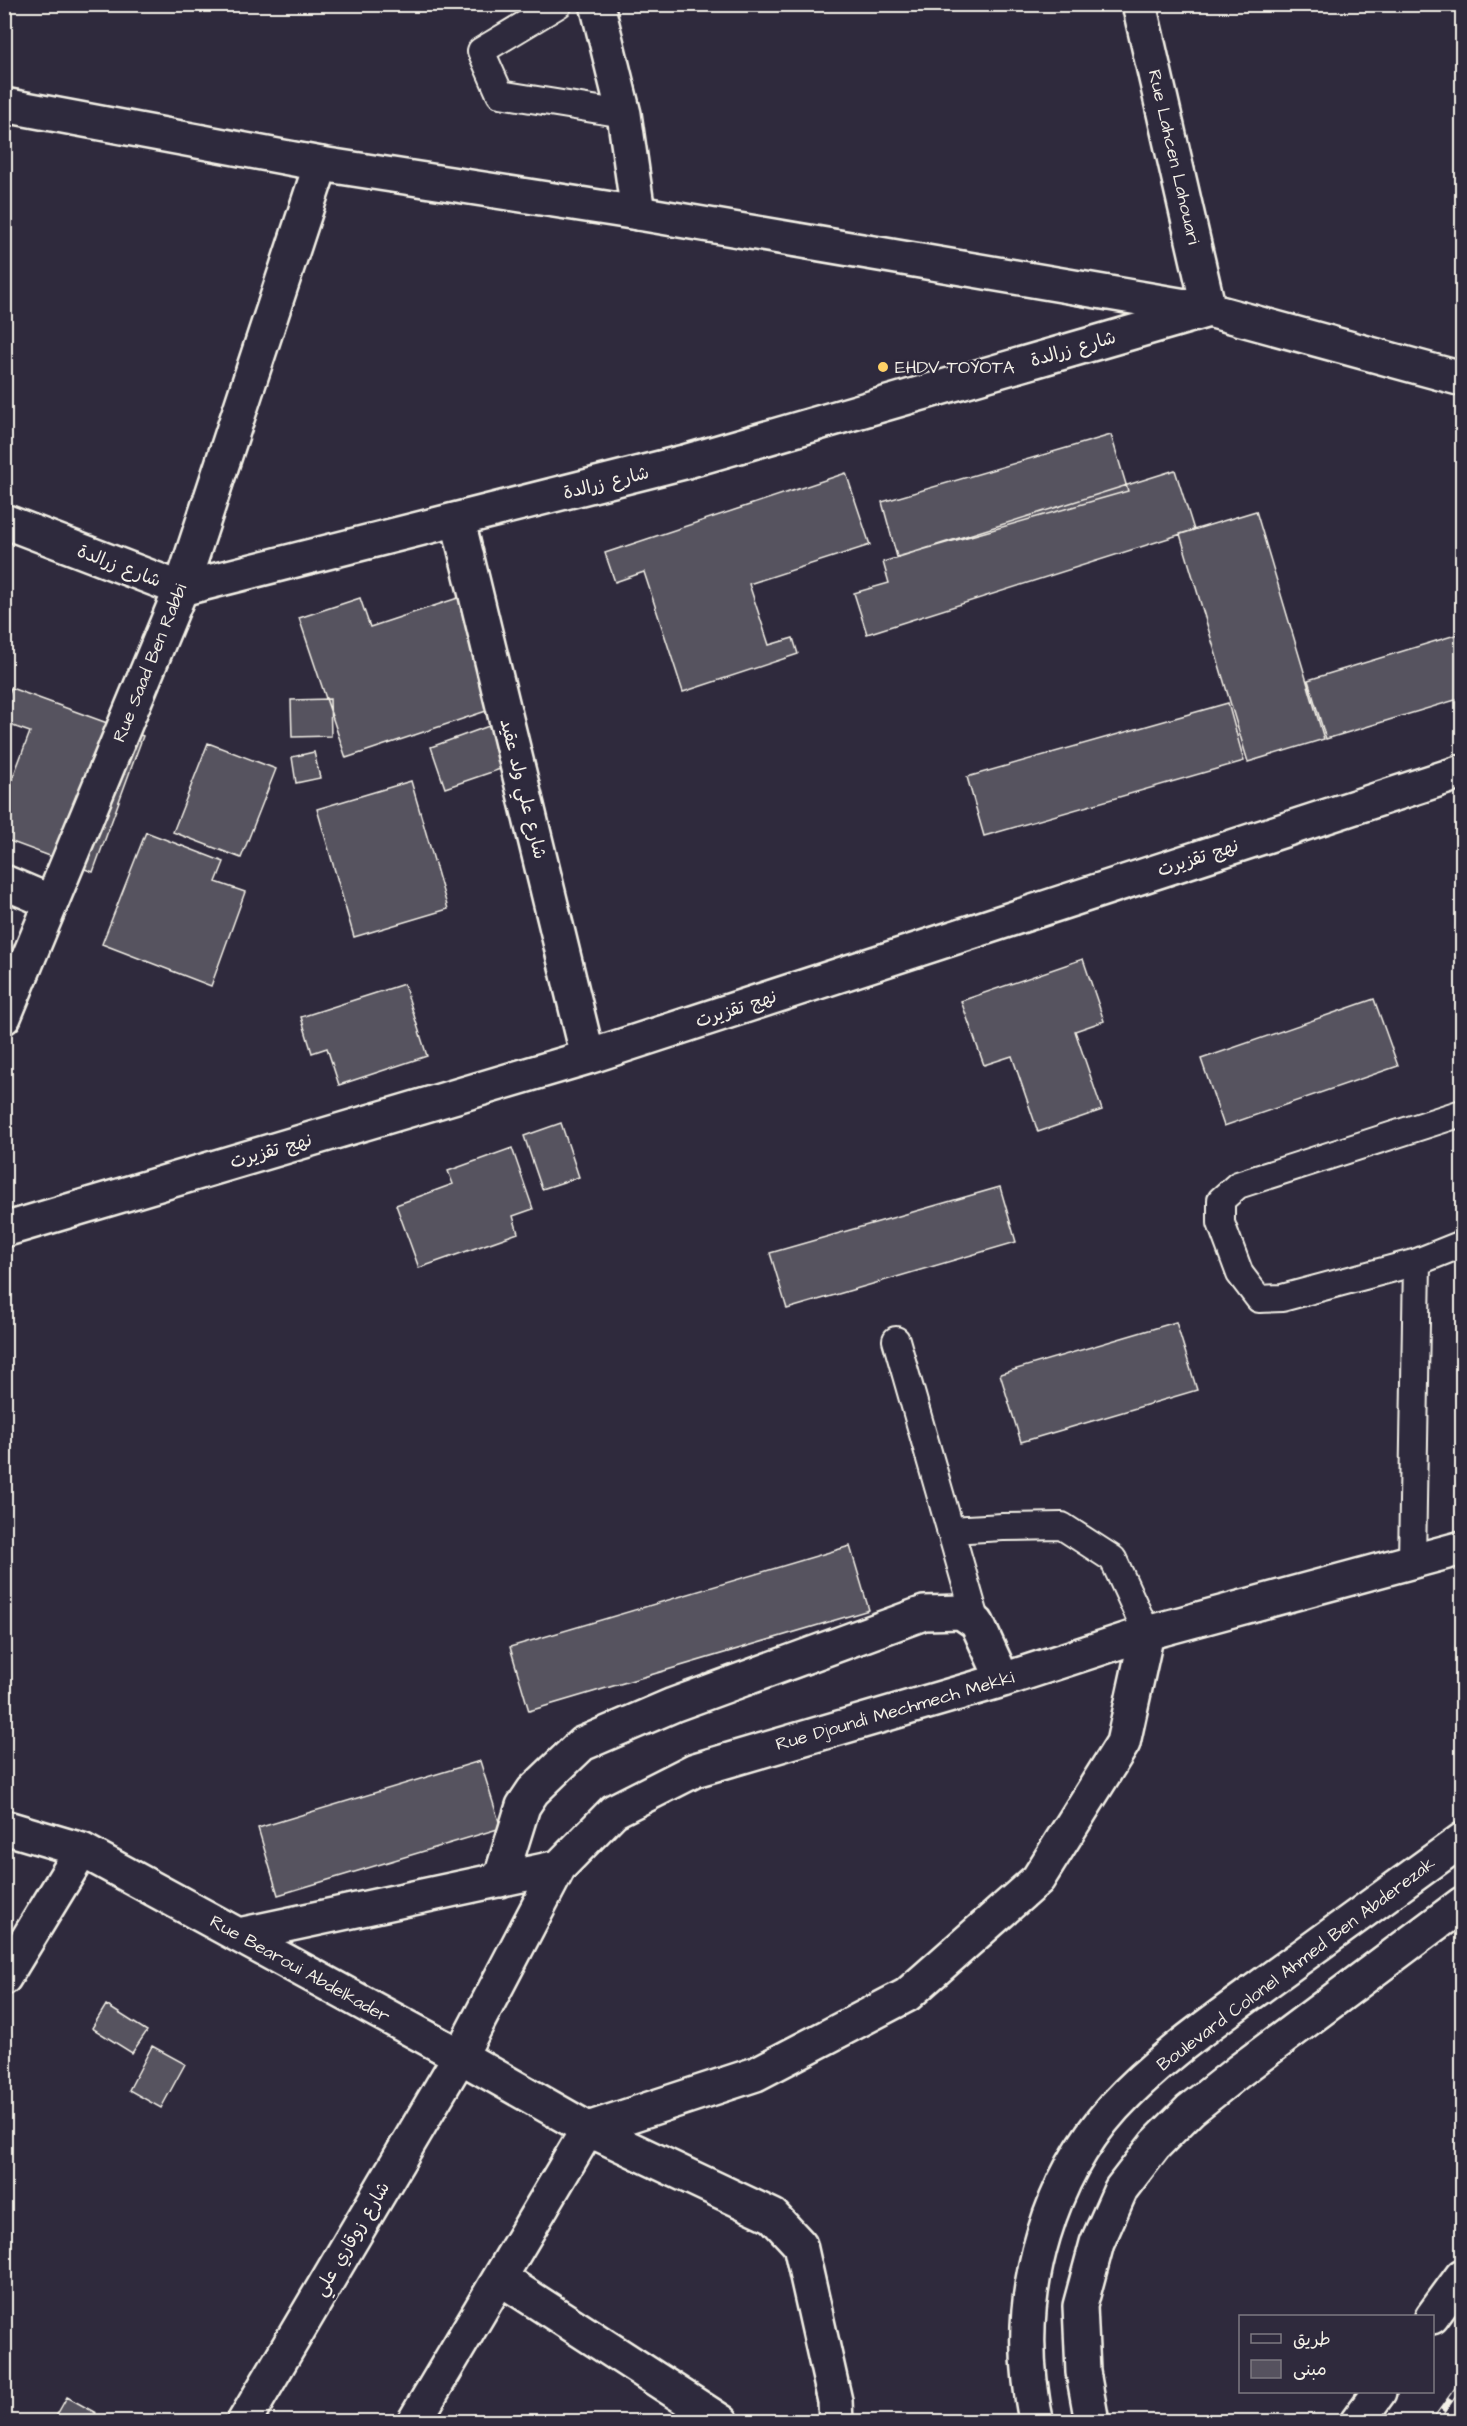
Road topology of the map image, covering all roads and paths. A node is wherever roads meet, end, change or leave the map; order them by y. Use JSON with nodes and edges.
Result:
{"nodes":[{"id":1,"x":558,"y":4,"type":"edge"},
{"id":2,"x":597,"y":4,"type":"edge"},
{"id":3,"x":1139,"y":4,"type":"edge"},
{"id":4,"x":4,"y":105,"type":"edge"},
{"id":5,"x":624,"y":114,"type":"junction"},
{"id":6,"x":321,"y":164,"type":"junction"},
{"id":7,"x":638,"y":213,"type":"junction"},
{"id":8,"x":1209,"y":310,"type":"junction"},
{"id":9,"x":1462,"y":380,"type":"edge"},
{"id":10,"x":458,"y":520,"type":"junction"},
{"id":11,"x":4,"y":521,"type":"edge"},
{"id":12,"x":181,"y":589,"type":"junction"},
{"id":13,"x":1462,"y":772,"type":"edge"},
{"id":14,"x":4,"y":882,"type":"edge"},
{"id":15,"x":51,"y":902,"type":"junction"},
{"id":16,"x":4,"y":1017,"type":"edge"},
{"id":17,"x":588,"y":1057,"type":"junction"},
{"id":18,"x":1462,"y":1113,"type":"edge"},
{"id":19,"x":4,"y":1230,"type":"edge"},
{"id":20,"x":1462,"y":1244,"type":"edge"},
{"id":21,"x":1417,"y":1262,"type":"junction"},
{"id":22,"x":896,"y":1340,"type":"dead end"},
{"id":23,"x":950,"y":1530,"type":"junction"},
{"id":24,"x":1462,"y":1548,"type":"edge"},
{"id":25,"x":1412,"y":1561,"type":"junction"},
{"id":26,"x":977,"y":1623,"type":"junction"},
{"id":27,"x":1147,"y":1633,"type":"junction"},
{"id":28,"x":1003,"y":1680,"type":"junction"},
{"id":29,"x":4,"y":1827,"type":"edge"},
{"id":30,"x":1462,"y":1840,"type":"edge"},
{"id":31,"x":82,"y":1850,"type":"junction"},
{"id":32,"x":559,"y":1867,"type":"junction"},
{"id":33,"x":500,"y":1880,"type":"junction"},
{"id":34,"x":1462,"y":1904,"type":"edge"},
{"id":35,"x":239,"y":1935,"type":"junction"},
{"id":36,"x":4,"y":1978,"type":"edge"},
{"id":37,"x":460,"y":2056,"type":"junction"},
{"id":38,"x":588,"y":2129,"type":"junction"},
{"id":39,"x":1462,"y":2276,"type":"edge"},
{"id":40,"x":500,"y":2278,"type":"junction"},
{"id":41,"x":1434,"y":2315,"type":"edge"},
{"id":42,"x":1378,"y":2393,"type":"edge"},
{"id":43,"x":244,"y":2421,"type":"edge"},
{"id":44,"x":414,"y":2421,"type":"edge"},
{"id":45,"x":722,"y":2421,"type":"edge"},
{"id":46,"x":836,"y":2421,"type":"edge"},
{"id":47,"x":1036,"y":2421,"type":"edge"},
{"id":48,"x":1092,"y":2421,"type":"edge"},
{"id":49,"x":1357,"y":2421,"type":"edge"}],
"edges":[{"from":1,"to":5,"type":"lane"},
{"from":2,"to":5,"type":"street"},
{"from":3,"to":8,"type":"street","name":"Rue Lahcen Lahouari"},
{"from":4,"to":6,"type":"street"},
{"from":5,"to":7,"type":"street"},
{"from":6,"to":7,"type":"street"},
{"from":6,"to":12,"type":"street","name":"Rue Saad Ben Rabbi"},
{"from":7,"to":8,"type":"street"},
{"from":8,"to":9,"type":"street"},
{"from":8,"to":10,"type":"street","name":"شارع زرالدة"},
{"from":10,"to":12,"type":"street","name":"شارع زرالدة"},
{"from":10,"to":17,"type":"street","name":"شارع علي ولد عقيد"},
{"from":11,"to":12,"type":"street","name":"شارع زرالدة"},
{"from":12,"to":15,"type":"street","name":"Rue Saad Ben Rabbi"},
{"from":13,"to":17,"type":"street","name":"نهج تقزيرت"},
{"from":14,"to":15,"type":"street"},
{"from":15,"to":16,"type":"street","name":"Rue Saad Ben Rabbi"},
{"from":17,"to":19,"type":"street","name":"نهج تقزيرت"},
{"from":18,"to":21,"type":"lane"},
{"from":20,"to":21,"type":"lane"},
{"from":21,"to":25,"type":"lane"},
{"from":22,"to":23,"type":"lane"},
{"from":23,"to":26,"type":"lane"},
{"from":23,"to":27,"type":"lane"},
{"from":24,"to":25,"type":"street","name":"Rue Djoundi Mechmech Mekki"},
{"from":25,"to":27,"type":"street","name":"Rue Djoundi Mechmech Mekki"},
{"from":26,"to":28,"type":"street"},
{"from":26,"to":33,"type":"street"},
{"from":27,"to":28,"type":"street","name":"Rue Djoundi Mechmech Mekki"},
{"from":27,"to":38,"type":"street"},
{"from":28,"to":32,"type":"street","name":"Rue Djoundi Mechmech Mekki"},
{"from":29,"to":31,"type":"street","name":"Rue Bearoui Abdelkader"},
{"from":30,"to":47,"type":"street","name":"Boulevard Colonel Ahmed Ben Abderezak"},
{"from":31,"to":35,"type":"street","name":"Rue Bearoui Abdelkader"},
{"from":31,"to":36,"type":"street"},
{"from":32,"to":33,"type":"street"},
{"from":32,"to":37,"type":"street","name":"Rue Djoundi Mechmech Mekki"},
{"from":33,"to":35,"type":"street"},
{"from":34,"to":48,"type":"street"},
{"from":35,"to":37,"type":"street","name":"Rue Bearoui Abdelkader"},
{"from":37,"to":38,"type":"street","name":"Rue Bearoui Abdelkader"},
{"from":37,"to":43,"type":"street","name":"شارع زوقاري علي"},
{"from":38,"to":40,"type":"street"},
{"from":38,"to":46,"type":"street","name":"Rue Bearoui Abdelkader"},
{"from":39,"to":41,"type":"street"},
{"from":40,"to":44,"type":"street"},
{"from":40,"to":45,"type":"street"},
{"from":42,"to":49,"type":"street"}]}
